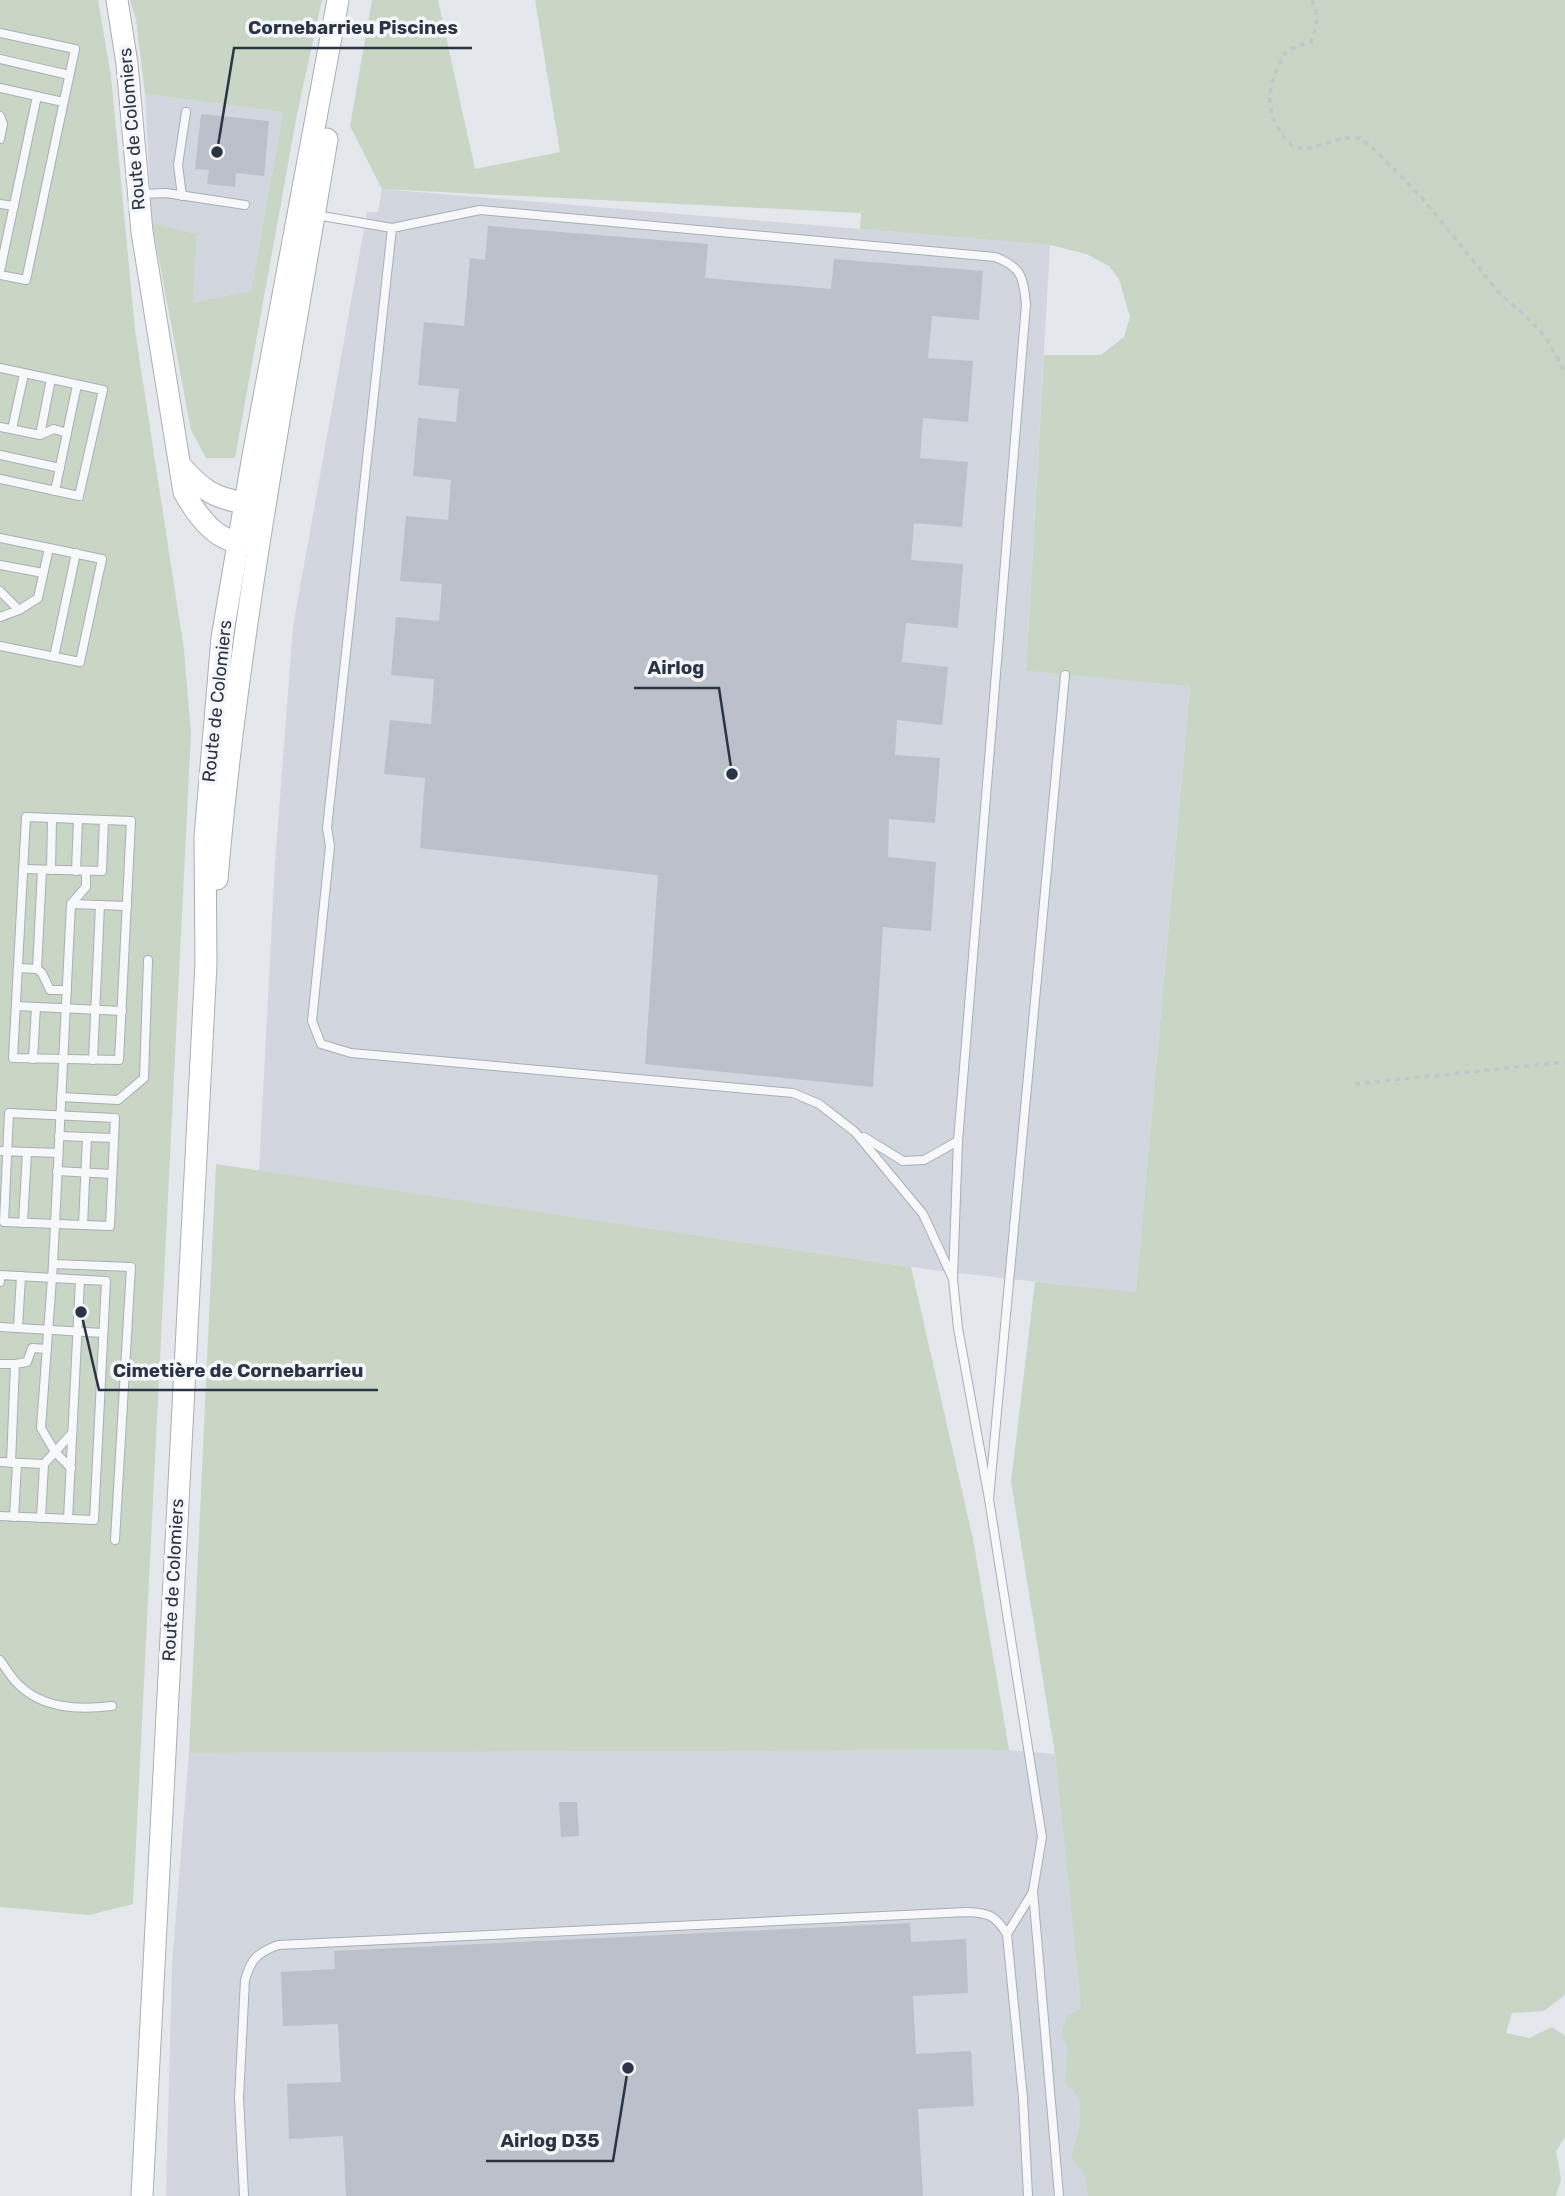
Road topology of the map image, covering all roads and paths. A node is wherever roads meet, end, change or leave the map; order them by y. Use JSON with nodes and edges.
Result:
{"nodes":[{"id":1,"x":117,"y":0,"type":"edge"},
{"id":2,"x":338,"y":0,"type":"edge"},
{"id":3,"x":350,"y":0,"type":"edge"},
{"id":4,"x":1312,"y":0,"type":"edge"},
{"id":5,"x":0,"y":33,"type":"edge"},
{"id":6,"x":0,"y":59,"type":"edge"},
{"id":7,"x":69,"y":75,"type":"junction"},
{"id":8,"x":0,"y":88,"type":"edge"},
{"id":9,"x":37,"y":96,"type":"junction"},
{"id":10,"x":63,"y":102,"type":"junction"},
{"id":11,"x":186,"y":112,"type":"dead end"},
{"id":12,"x":0,"y":116,"type":"edge"},
{"id":13,"x":0,"y":139,"type":"edge"},
{"id":14,"x":138,"y":194,"type":"junction"},
{"id":15,"x":182,"y":196,"type":"junction"},
{"id":16,"x":0,"y":204,"type":"edge"},
{"id":17,"x":246,"y":205,"type":"dead end"},
{"id":18,"x":14,"y":206,"type":"junction"},
{"id":19,"x":314,"y":215,"type":"junction"},
{"id":20,"x":393,"y":228,"type":"junction"},
{"id":21,"x":0,"y":273,"type":"edge"},
{"id":22,"x":0,"y":368,"type":"edge"},
{"id":23,"x":1565,"y":373,"type":"edge"},
{"id":24,"x":24,"y":374,"type":"junction"},
{"id":25,"x":51,"y":379,"type":"junction"},
{"id":26,"x":77,"y":385,"type":"junction"},
{"id":27,"x":0,"y":427,"type":"edge"},
{"id":28,"x":12,"y":429,"type":"junction"},
{"id":29,"x":66,"y":433,"type":"junction"},
{"id":30,"x":40,"y":435,"type":"junction"},
{"id":31,"x":0,"y":455,"type":"edge"},
{"id":32,"x":180,"y":465,"type":"junction"},
{"id":33,"x":60,"y":468,"type":"junction"},
{"id":34,"x":0,"y":479,"type":"edge"},
{"id":35,"x":55,"y":491,"type":"junction"},
{"id":36,"x":245,"y":503,"type":"junction"},
{"id":37,"x":247,"y":535,"type":"junction"},
{"id":38,"x":0,"y":538,"type":"edge"},
{"id":39,"x":49,"y":548,"type":"junction"},
{"id":40,"x":76,"y":553,"type":"junction"},
{"id":41,"x":0,"y":565,"type":"edge"},
{"id":42,"x":43,"y":573,"type":"junction"},
{"id":43,"x":0,"y":592,"type":"edge"},
{"id":44,"x":19,"y":610,"type":"junction"},
{"id":45,"x":0,"y":617,"type":"edge"},
{"id":46,"x":0,"y":646,"type":"edge"},
{"id":47,"x":54,"y":657,"type":"junction"},
{"id":48,"x":1065,"y":675,"type":"dead end"},
{"id":49,"x":52,"y":818,"type":"junction"},
{"id":50,"x":78,"y":819,"type":"junction"},
{"id":51,"x":104,"y":820,"type":"junction"},
{"id":52,"x":23,"y":869,"type":"junction"},
{"id":53,"x":46,"y":870,"type":"junction"},
{"id":54,"x":76,"y":871,"type":"junction"},
{"id":55,"x":86,"y":871,"type":"junction"},
{"id":56,"x":71,"y":904,"type":"junction"},
{"id":57,"x":100,"y":905,"type":"junction"},
{"id":58,"x":127,"y":906,"type":"junction"},
{"id":59,"x":148,"y":960,"type":"dead end"},
{"id":60,"x":18,"y":968,"type":"junction"},
{"id":61,"x":37,"y":969,"type":"junction"},
{"id":62,"x":66,"y":990,"type":"junction"},
{"id":63,"x":16,"y":1006,"type":"junction"},
{"id":64,"x":36,"y":1007,"type":"junction"},
{"id":65,"x":66,"y":1008,"type":"junction"},
{"id":66,"x":95,"y":1010,"type":"junction"},
{"id":67,"x":122,"y":1011,"type":"junction"},
{"id":68,"x":33,"y":1059,"type":"junction"},
{"id":69,"x":63,"y":1060,"type":"junction"},
{"id":70,"x":93,"y":1060,"type":"junction"},
{"id":71,"x":1565,"y":1062,"type":"edge"},
{"id":72,"x":1355,"y":1084,"type":"dead end"},
{"id":73,"x":61,"y":1097,"type":"junction"},
{"id":74,"x":60,"y":1116,"type":"junction"},
{"id":75,"x":855,"y":1132,"type":"junction"},
{"id":76,"x":59,"y":1136,"type":"junction"},
{"id":77,"x":87,"y":1137,"type":"junction"},
{"id":78,"x":114,"y":1138,"type":"junction"},
{"id":79,"x":958,"y":1141,"type":"junction"},
{"id":80,"x":4,"y":1151,"type":"edge"},
{"id":81,"x":27,"y":1152,"type":"junction"},
{"id":82,"x":58,"y":1153,"type":"junction"},
{"id":83,"x":57,"y":1171,"type":"junction"},
{"id":84,"x":86,"y":1172,"type":"junction"},
{"id":85,"x":113,"y":1174,"type":"junction"},
{"id":86,"x":23,"y":1223,"type":"junction"},
{"id":87,"x":55,"y":1224,"type":"junction"},
{"id":88,"x":83,"y":1225,"type":"junction"},
{"id":89,"x":52,"y":1264,"type":"junction"},
{"id":90,"x":21,"y":1276,"type":"junction"},
{"id":91,"x":51,"y":1278,"type":"junction"},
{"id":92,"x":953,"y":1279,"type":"junction"},
{"id":93,"x":80,"y":1280,"type":"junction"},
{"id":94,"x":0,"y":1282,"type":"edge"},
{"id":95,"x":0,"y":1327,"type":"edge"},
{"id":96,"x":18,"y":1328,"type":"junction"},
{"id":97,"x":48,"y":1330,"type":"junction"},
{"id":98,"x":77,"y":1331,"type":"junction"},
{"id":99,"x":103,"y":1333,"type":"junction"},
{"id":100,"x":47,"y":1349,"type":"junction"},
{"id":101,"x":0,"y":1364,"type":"edge"},
{"id":102,"x":15,"y":1364,"type":"junction"},
{"id":103,"x":72,"y":1433,"type":"junction"},
{"id":104,"x":55,"y":1452,"type":"junction"},
{"id":105,"x":0,"y":1462,"type":"edge"},
{"id":106,"x":14,"y":1463,"type":"junction"},
{"id":107,"x":44,"y":1464,"type":"junction"},
{"id":108,"x":71,"y":1468,"type":"junction"},
{"id":109,"x":989,"y":1499,"type":"junction"},
{"id":110,"x":0,"y":1516,"type":"edge"},
{"id":111,"x":14,"y":1517,"type":"junction"},
{"id":112,"x":41,"y":1518,"type":"junction"},
{"id":113,"x":68,"y":1519,"type":"junction"},
{"id":114,"x":115,"y":1540,"type":"dead end"},
{"id":115,"x":0,"y":1660,"type":"edge"},
{"id":116,"x":112,"y":1706,"type":"dead end"},
{"id":117,"x":1033,"y":1891,"type":"junction"},
{"id":118,"x":1007,"y":1934,"type":"junction"},
{"id":119,"x":142,"y":2196,"type":"edge"},
{"id":120,"x":244,"y":2196,"type":"edge"},
{"id":121,"x":1028,"y":2196,"type":"edge"},
{"id":122,"x":1059,"y":2196,"type":"edge"}],
"edges":[{"from":1,"to":14,"type":"main road","name":"Route de Colomiers"},
{"from":2,"to":36,"type":"main road"},
{"from":3,"to":19,"type":"main road"},
{"from":4,"to":23,"type":"path"},
{"from":5,"to":7,"type":"lane"},
{"from":6,"to":7,"type":"lane"},
{"from":7,"to":10,"type":"lane"},
{"from":8,"to":9,"type":"lane"},
{"from":9,"to":10,"type":"lane"},
{"from":9,"to":18,"type":"lane"},
{"from":10,"to":21,"type":"lane"},
{"from":11,"to":15,"type":"lane"},
{"from":12,"to":13,"type":"lane"},
{"from":14,"to":15,"type":"lane"},
{"from":14,"to":32,"type":"main road","name":"Route de Colomiers"},
{"from":15,"to":17,"type":"lane"},
{"from":16,"to":18,"type":"lane"},
{"from":18,"to":21,"type":"lane"},
{"from":19,"to":20,"type":"lane"},
{"from":19,"to":37,"type":"main road"},
{"from":20,"to":75,"type":"lane"},
{"from":20,"to":79,"type":"lane"},
{"from":22,"to":24,"type":"lane"},
{"from":24,"to":25,"type":"lane"},
{"from":24,"to":28,"type":"lane"},
{"from":25,"to":26,"type":"lane"},
{"from":25,"to":30,"type":"lane"},
{"from":26,"to":29,"type":"lane"},
{"from":26,"to":35,"type":"lane"},
{"from":27,"to":28,"type":"lane"},
{"from":28,"to":30,"type":"lane"},
{"from":29,"to":30,"type":"lane"},
{"from":29,"to":33,"type":"lane"},
{"from":31,"to":33,"type":"lane"},
{"from":32,"to":36,"type":"main road"},
{"from":32,"to":37,"type":"main road","name":"Route de Colomiers"},
{"from":33,"to":35,"type":"lane"},
{"from":34,"to":35,"type":"lane"},
{"from":36,"to":37,"type":"main road"},
{"from":37,"to":119,"type":"main road","name":"Route de Colomiers"},
{"from":38,"to":39,"type":"lane"},
{"from":39,"to":40,"type":"lane"},
{"from":39,"to":42,"type":"lane"},
{"from":40,"to":47,"type":"lane"},
{"from":40,"to":47,"type":"lane"},
{"from":41,"to":42,"type":"lane"},
{"from":42,"to":44,"type":"lane"},
{"from":43,"to":44,"type":"lane"},
{"from":44,"to":45,"type":"lane"},
{"from":46,"to":47,"type":"lane"},
{"from":48,"to":109,"type":"lane"},
{"from":49,"to":50,"type":"lane"},
{"from":49,"to":52,"type":"lane"},
{"from":49,"to":53,"type":"lane"},
{"from":50,"to":51,"type":"lane"},
{"from":50,"to":54,"type":"lane"},
{"from":51,"to":55,"type":"lane"},
{"from":51,"to":58,"type":"lane"},
{"from":52,"to":53,"type":"lane"},
{"from":52,"to":60,"type":"lane"},
{"from":53,"to":54,"type":"lane"},
{"from":53,"to":61,"type":"lane"},
{"from":54,"to":55,"type":"lane"},
{"from":55,"to":56,"type":"lane"},
{"from":56,"to":57,"type":"lane"},
{"from":56,"to":62,"type":"lane"},
{"from":57,"to":58,"type":"lane"},
{"from":57,"to":66,"type":"lane"},
{"from":58,"to":67,"type":"lane"},
{"from":59,"to":73,"type":"lane"},
{"from":60,"to":61,"type":"lane"},
{"from":60,"to":63,"type":"lane"},
{"from":61,"to":62,"type":"lane"},
{"from":62,"to":65,"type":"lane"},
{"from":63,"to":64,"type":"lane"},
{"from":63,"to":68,"type":"lane"},
{"from":64,"to":65,"type":"lane"},
{"from":64,"to":68,"type":"lane"},
{"from":65,"to":66,"type":"lane"},
{"from":65,"to":69,"type":"lane"},
{"from":66,"to":67,"type":"lane"},
{"from":66,"to":70,"type":"lane"},
{"from":67,"to":70,"type":"lane"},
{"from":68,"to":69,"type":"lane"},
{"from":69,"to":70,"type":"lane"},
{"from":69,"to":73,"type":"lane"},
{"from":71,"to":72,"type":"path"},
{"from":73,"to":74,"type":"lane"},
{"from":74,"to":76,"type":"lane"},
{"from":74,"to":78,"type":"lane"},
{"from":74,"to":80,"type":"lane"},
{"from":75,"to":79,"type":"lane"},
{"from":75,"to":92,"type":"lane"},
{"from":76,"to":77,"type":"lane"},
{"from":76,"to":82,"type":"lane"},
{"from":77,"to":78,"type":"lane"},
{"from":77,"to":84,"type":"lane"},
{"from":78,"to":85,"type":"lane"},
{"from":79,"to":92,"type":"lane"},
{"from":80,"to":81,"type":"lane"},
{"from":80,"to":86,"type":"lane"},
{"from":81,"to":82,"type":"lane"},
{"from":81,"to":86,"type":"lane"},
{"from":82,"to":83,"type":"lane"},
{"from":83,"to":84,"type":"lane"},
{"from":83,"to":87,"type":"lane"},
{"from":84,"to":85,"type":"lane"},
{"from":84,"to":88,"type":"lane"},
{"from":85,"to":88,"type":"lane"},
{"from":86,"to":87,"type":"lane"},
{"from":87,"to":88,"type":"lane"},
{"from":87,"to":89,"type":"lane"},
{"from":89,"to":91,"type":"lane"},
{"from":89,"to":114,"type":"lane"},
{"from":90,"to":91,"type":"lane"},
{"from":90,"to":94,"type":"lane"},
{"from":90,"to":96,"type":"lane"},
{"from":91,"to":93,"type":"lane"},
{"from":91,"to":97,"type":"lane"},
{"from":92,"to":109,"type":"lane"},
{"from":93,"to":98,"type":"lane"},
{"from":93,"to":99,"type":"lane"},
{"from":95,"to":96,"type":"lane"},
{"from":96,"to":97,"type":"lane"},
{"from":97,"to":98,"type":"lane"},
{"from":97,"to":100,"type":"lane"},
{"from":98,"to":99,"type":"lane"},
{"from":98,"to":103,"type":"lane"},
{"from":99,"to":113,"type":"lane"},
{"from":100,"to":102,"type":"lane"},
{"from":100,"to":104,"type":"lane"},
{"from":101,"to":102,"type":"lane"},
{"from":102,"to":106,"type":"lane"},
{"from":103,"to":104,"type":"lane"},
{"from":103,"to":108,"type":"lane"},
{"from":104,"to":107,"type":"lane"},
{"from":104,"to":108,"type":"lane"},
{"from":105,"to":106,"type":"lane"},
{"from":106,"to":107,"type":"lane"},
{"from":106,"to":111,"type":"lane"},
{"from":107,"to":112,"type":"lane"},
{"from":108,"to":113,"type":"lane"},
{"from":109,"to":117,"type":"lane"},
{"from":110,"to":111,"type":"lane"},
{"from":111,"to":112,"type":"lane"},
{"from":112,"to":113,"type":"lane"},
{"from":115,"to":116,"type":"lane"},
{"from":117,"to":118,"type":"lane"},
{"from":117,"to":122,"type":"lane"},
{"from":118,"to":120,"type":"lane"},
{"from":118,"to":121,"type":"lane"}]}
